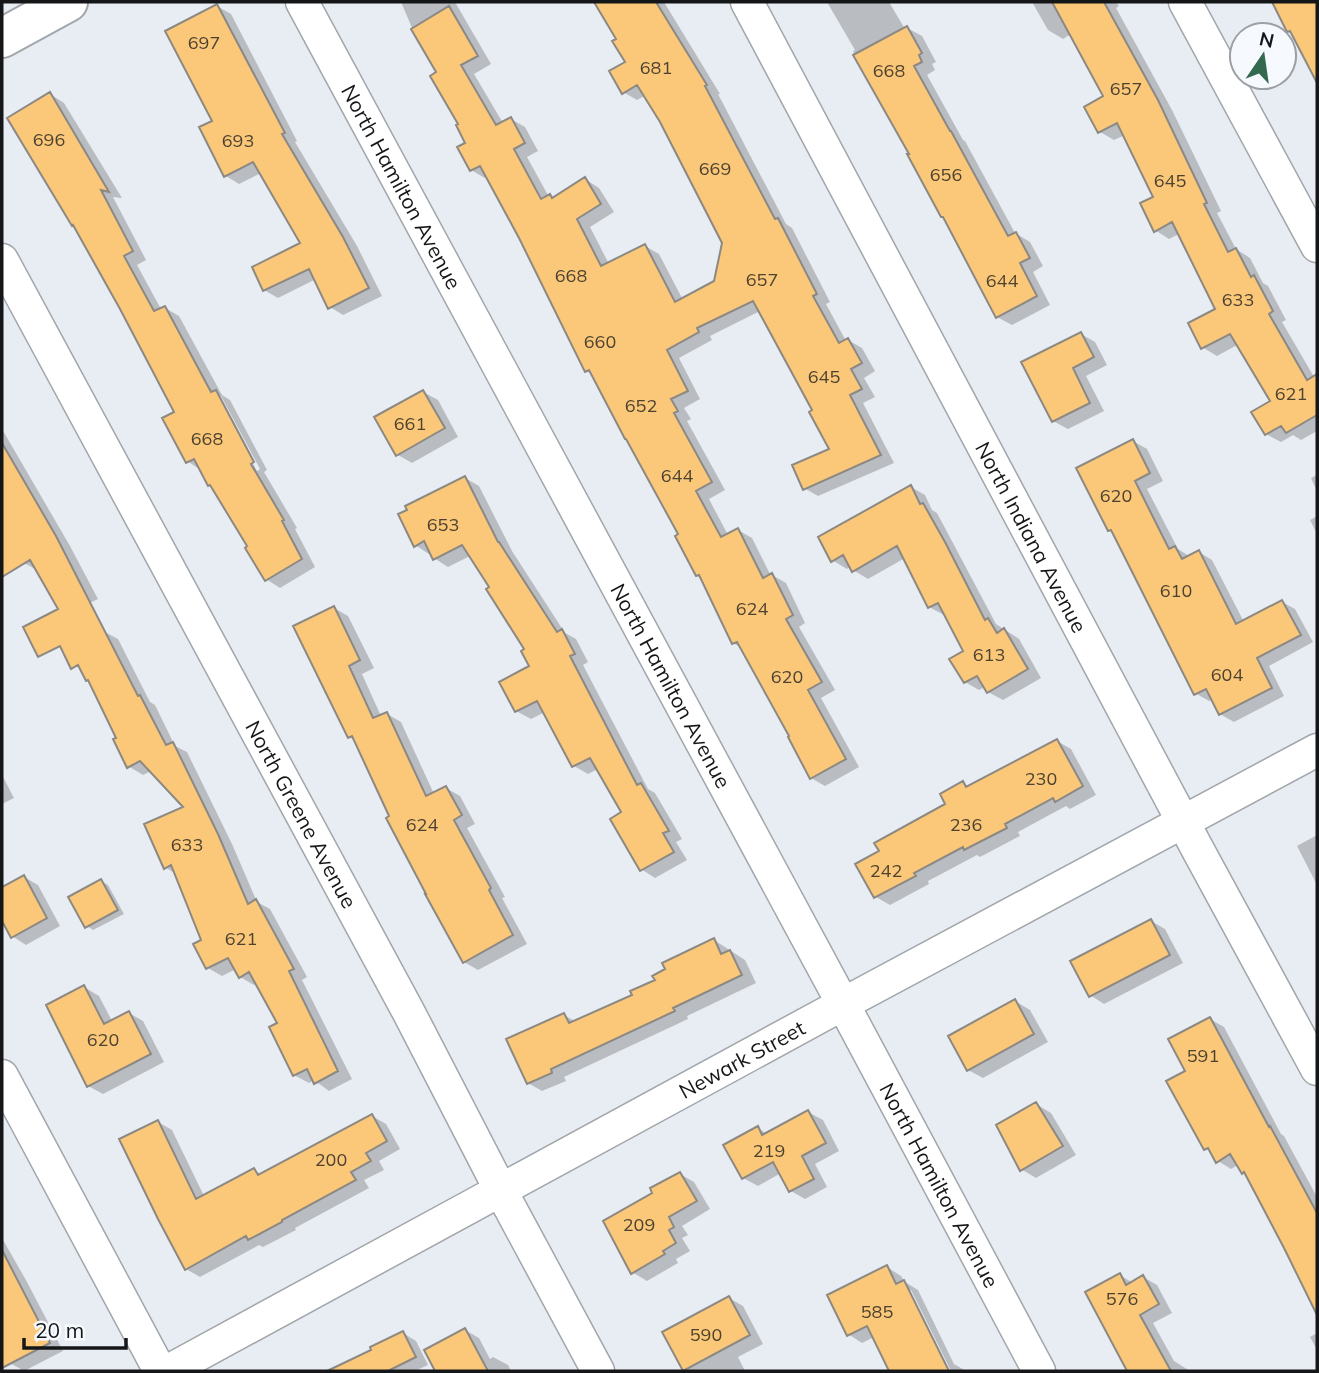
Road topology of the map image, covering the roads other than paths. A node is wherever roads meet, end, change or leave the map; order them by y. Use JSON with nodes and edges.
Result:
{"nodes":[{"id":1,"x":68,"y":2,"type":"edge"},
{"id":2,"x":302,"y":2,"type":"edge"},
{"id":3,"x":747,"y":2,"type":"edge"},
{"id":4,"x":1185,"y":2,"type":"edge"},
{"id":5,"x":2,"y":38,"type":"edge"},
{"id":6,"x":1317,"y":246,"type":"edge"},
{"id":7,"x":2,"y":260,"type":"edge"},
{"id":8,"x":1317,"y":750,"type":"edge"},
{"id":9,"x":1184,"y":822,"type":"junction"},
{"id":10,"x":843,"y":1004,"type":"junction"},
{"id":11,"x":1317,"y":1069,"type":"edge"},
{"id":12,"x":2,"y":1076,"type":"edge"},
{"id":13,"x":501,"y":1191,"type":"junction"},
{"id":14,"x":160,"y":1371,"type":"edge"},
{"id":15,"x":168,"y":1371,"type":"edge"},
{"id":16,"x":597,"y":1371,"type":"edge"},
{"id":17,"x":1039,"y":1371,"type":"edge"}],
"edges":[{"from":1,"to":5,"type":"street"},
{"from":2,"to":10,"type":"street","name":"North Hamilton Avenue"},
{"from":3,"to":9,"type":"street","name":"North Indiana Avenue"},
{"from":4,"to":6,"type":"street"},
{"from":7,"to":13,"type":"street","name":"North Greene Avenue"},
{"from":8,"to":9,"type":"street","name":"Newark Street"},
{"from":9,"to":10,"type":"street","name":"Newark Street"},
{"from":9,"to":11,"type":"street","name":"North Indiana Avenue"},
{"from":10,"to":13,"type":"street","name":"Newark Street"},
{"from":10,"to":17,"type":"street","name":"North Hamilton Avenue"},
{"from":12,"to":14,"type":"street"},
{"from":13,"to":15,"type":"street","name":"Newark Street"},
{"from":13,"to":16,"type":"street","name":"North Greene Avenue"}]}
